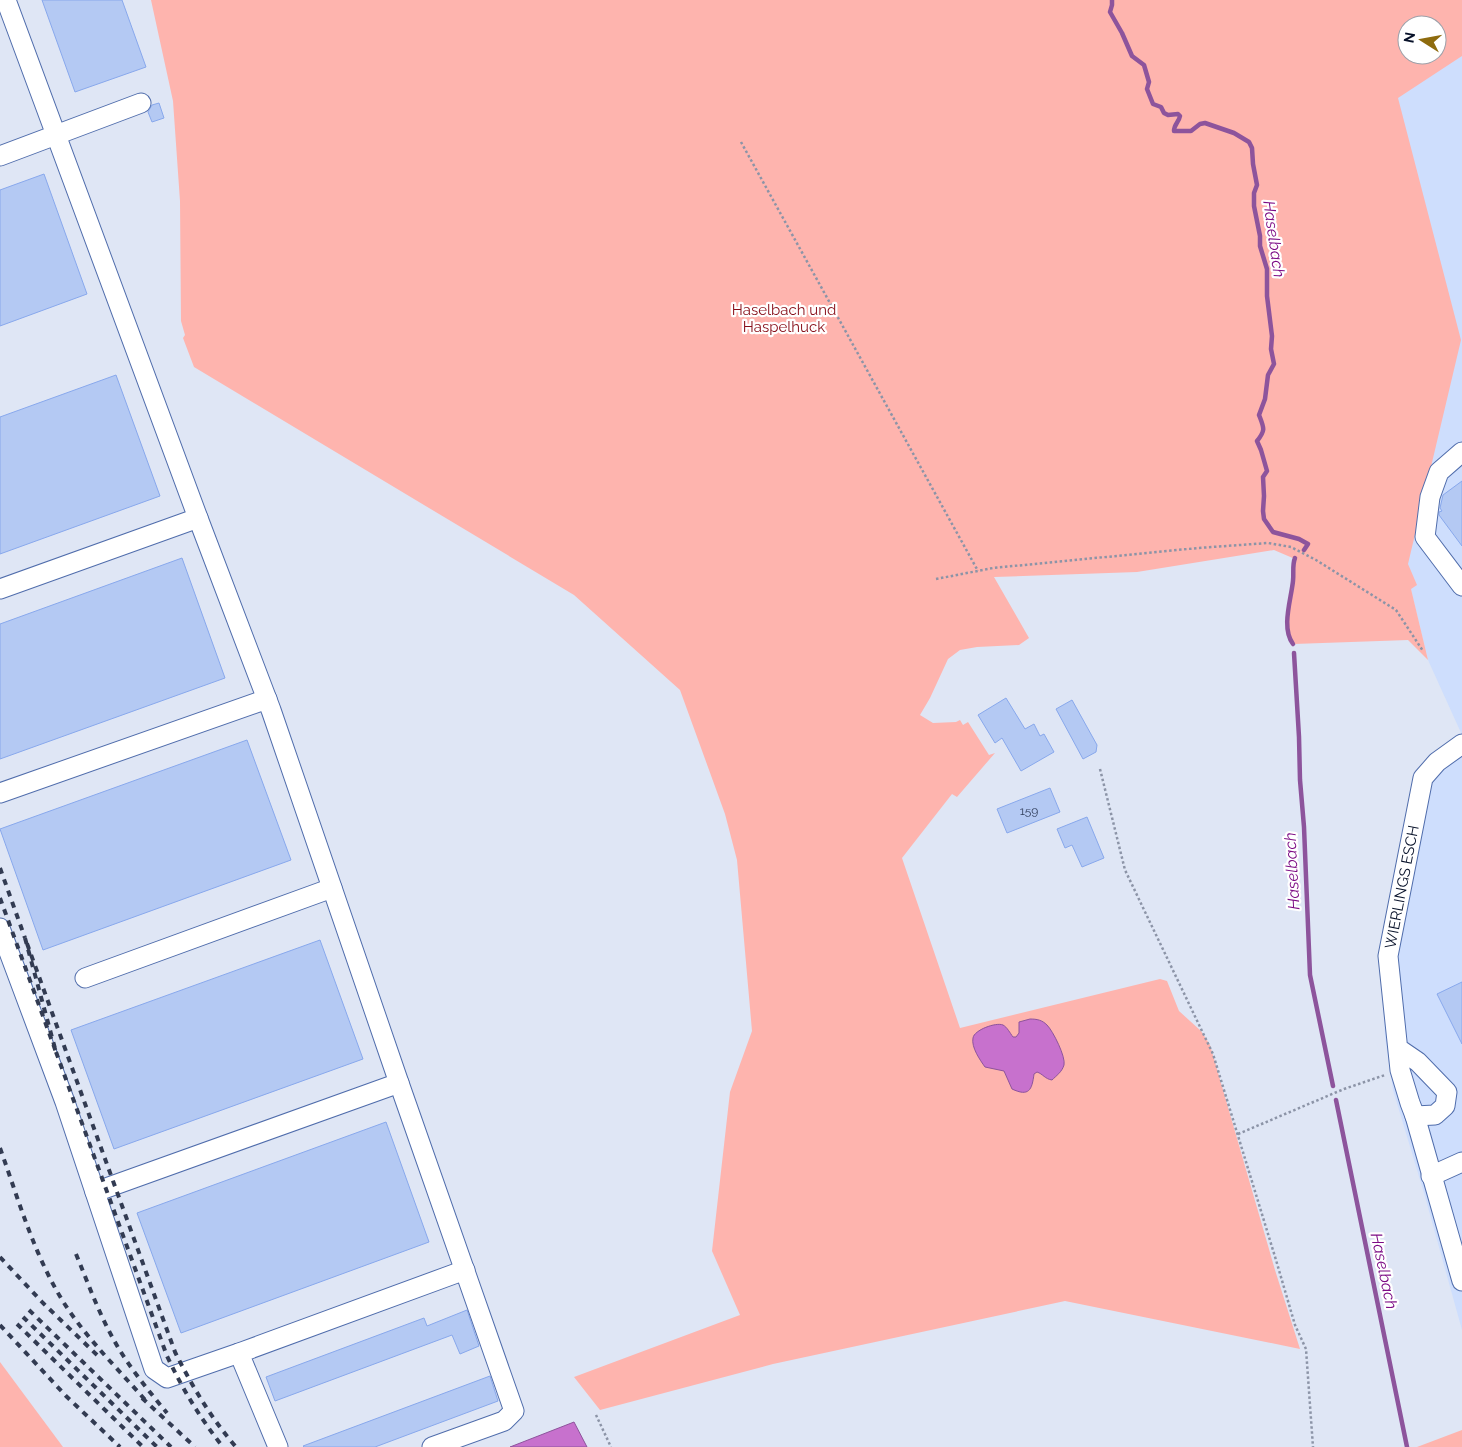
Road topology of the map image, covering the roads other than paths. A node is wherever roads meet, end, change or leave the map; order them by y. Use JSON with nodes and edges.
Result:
{"nodes":[{"id":1,"x":6,"y":0,"type":"edge"},
{"id":2,"x":141,"y":103,"type":"dead end"},
{"id":3,"x":56,"y":136,"type":"junction"},
{"id":4,"x":0,"y":156,"type":"edge"},
{"id":5,"x":1462,"y":452,"type":"edge"},
{"id":6,"x":198,"y":518,"type":"junction"},
{"id":7,"x":1462,"y":586,"type":"edge"},
{"id":8,"x":0,"y":590,"type":"edge"},
{"id":9,"x":267,"y":699,"type":"junction"},
{"id":10,"x":1462,"y":744,"type":"edge"},
{"id":11,"x":0,"y":793,"type":"edge"},
{"id":12,"x":332,"y":888,"type":"junction"},
{"id":13,"x":0,"y":928,"type":"edge"},
{"id":14,"x":84,"y":978,"type":"dead end"},
{"id":15,"x":1399,"y":1049,"type":"junction"},
{"id":16,"x":399,"y":1083,"type":"junction"},
{"id":17,"x":1415,"y":1116,"type":"junction"},
{"id":18,"x":1462,"y":1162,"type":"edge"},
{"id":19,"x":1431,"y":1176,"type":"junction"},
{"id":20,"x":95,"y":1192,"type":"junction"},
{"id":21,"x":465,"y":1270,"type":"junction"},
{"id":22,"x":1462,"y":1281,"type":"edge"},
{"id":23,"x":239,"y":1353,"type":"junction"},
{"id":24,"x":278,"y":1447,"type":"edge"},
{"id":25,"x":432,"y":1447,"type":"edge"}],
"edges":[{"from":1,"to":3,"type":"street"},
{"from":2,"to":3,"type":"street"},
{"from":3,"to":4,"type":"street"},
{"from":3,"to":6,"type":"street"},
{"from":5,"to":7,"type":"street"},
{"from":6,"to":8,"type":"street"},
{"from":6,"to":9,"type":"street"},
{"from":9,"to":11,"type":"street"},
{"from":9,"to":12,"type":"street"},
{"from":10,"to":15,"type":"street","name":"WIERLINGS ESCH"},
{"from":12,"to":14,"type":"street"},
{"from":12,"to":16,"type":"street"},
{"from":13,"to":20,"type":"street"},
{"from":15,"to":17,"type":"street","name":"WIERLINGS ESCH"},
{"from":15,"to":17,"type":"street"},
{"from":16,"to":20,"type":"street"},
{"from":16,"to":21,"type":"street"},
{"from":17,"to":19,"type":"street","name":"WIERLINGS ESCH"},
{"from":18,"to":19,"type":"street"},
{"from":19,"to":22,"type":"street","name":"WIERLINGS ESCH"},
{"from":20,"to":23,"type":"street"},
{"from":21,"to":23,"type":"street"},
{"from":21,"to":25,"type":"street"},
{"from":23,"to":24,"type":"street"}]}
